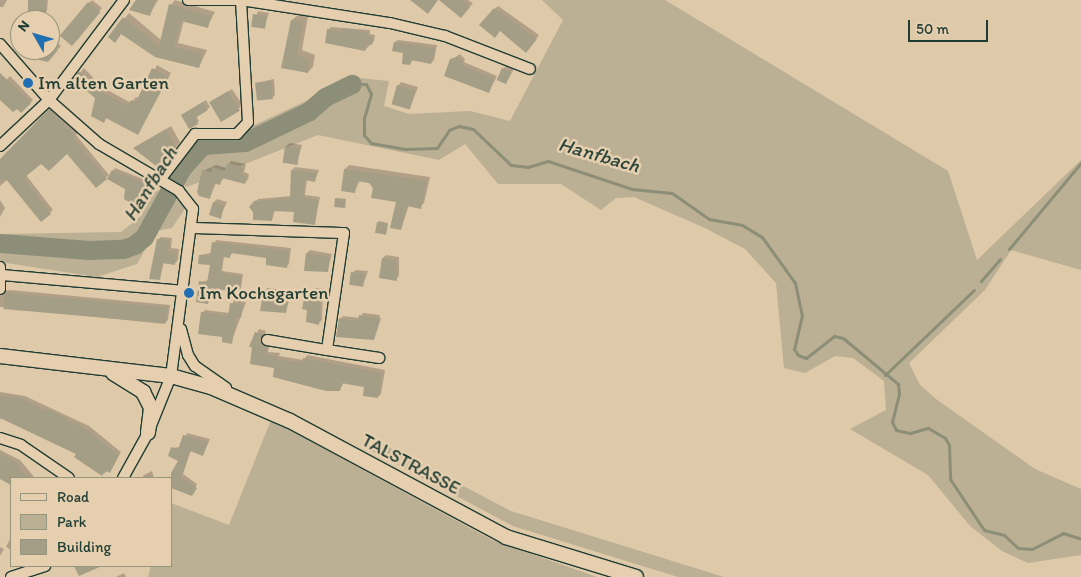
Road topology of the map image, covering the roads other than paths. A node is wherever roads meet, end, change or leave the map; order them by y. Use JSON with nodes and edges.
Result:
{"nodes":[{"id":1,"x":124,"y":0,"type":"edge"},
{"id":2,"x":188,"y":0,"type":"edge"},
{"id":3,"x":241,"y":0,"type":"edge"},
{"id":4,"x":0,"y":44,"type":"edge"},
{"id":5,"x":530,"y":69,"type":"dead end"},
{"id":6,"x":49,"y":100,"type":"junction"},
{"id":7,"x":0,"y":146,"type":"edge"},
{"id":8,"x":163,"y":182,"type":"junction"},
{"id":9,"x":192,"y":228,"type":"junction"},
{"id":10,"x":1,"y":271,"type":"edge"},
{"id":11,"x":0,"y":289,"type":"edge"},
{"id":12,"x":184,"y":291,"type":"junction"},
{"id":13,"x":180,"y":323,"type":"junction"},
{"id":14,"x":267,"y":340,"type":"dead end"},
{"id":15,"x":327,"y":350,"type":"junction"},
{"id":16,"x":0,"y":356,"type":"edge"},
{"id":17,"x":379,"y":358,"type":"dead end"},
{"id":18,"x":98,"y":367,"type":"junction"},
{"id":19,"x":171,"y":376,"type":"junction"},
{"id":20,"x":250,"y":403,"type":"junction"},
{"id":21,"x":148,"y":433,"type":"junction"},
{"id":22,"x":0,"y":438,"type":"edge"},
{"id":23,"x":68,"y":477,"type":"edge"},
{"id":24,"x":124,"y":477,"type":"edge"},
{"id":25,"x":42,"y":567,"type":"edge"},
{"id":26,"x":12,"y":577,"type":"edge"},
{"id":27,"x":636,"y":577,"type":"edge"}],
"edges":[{"from":1,"to":6,"type":"street"},
{"from":2,"to":3,"type":"street"},
{"from":3,"to":5,"type":"street"},
{"from":3,"to":8,"type":"street"},
{"from":4,"to":6,"type":"street"},
{"from":6,"to":7,"type":"street"},
{"from":6,"to":8,"type":"street"},
{"from":8,"to":9,"type":"street"},
{"from":9,"to":12,"type":"street"},
{"from":9,"to":15,"type":"street"},
{"from":10,"to":11,"type":"street"},
{"from":10,"to":12,"type":"street"},
{"from":12,"to":13,"type":"street"},
{"from":13,"to":19,"type":"street"},
{"from":13,"to":20,"type":"street"},
{"from":14,"to":15,"type":"street"},
{"from":15,"to":17,"type":"street"},
{"from":16,"to":18,"type":"main road"},
{"from":18,"to":19,"type":"main road","name":"TALSTRASSE"},
{"from":18,"to":21,"type":"main road"},
{"from":19,"to":20,"type":"main road","name":"TALSTRASSE"},
{"from":19,"to":21,"type":"street"},
{"from":20,"to":27,"type":"main road","name":"TALSTRASSE"},
{"from":21,"to":24,"type":"street"},
{"from":22,"to":23,"type":"street"},
{"from":25,"to":26,"type":"street"}]}
